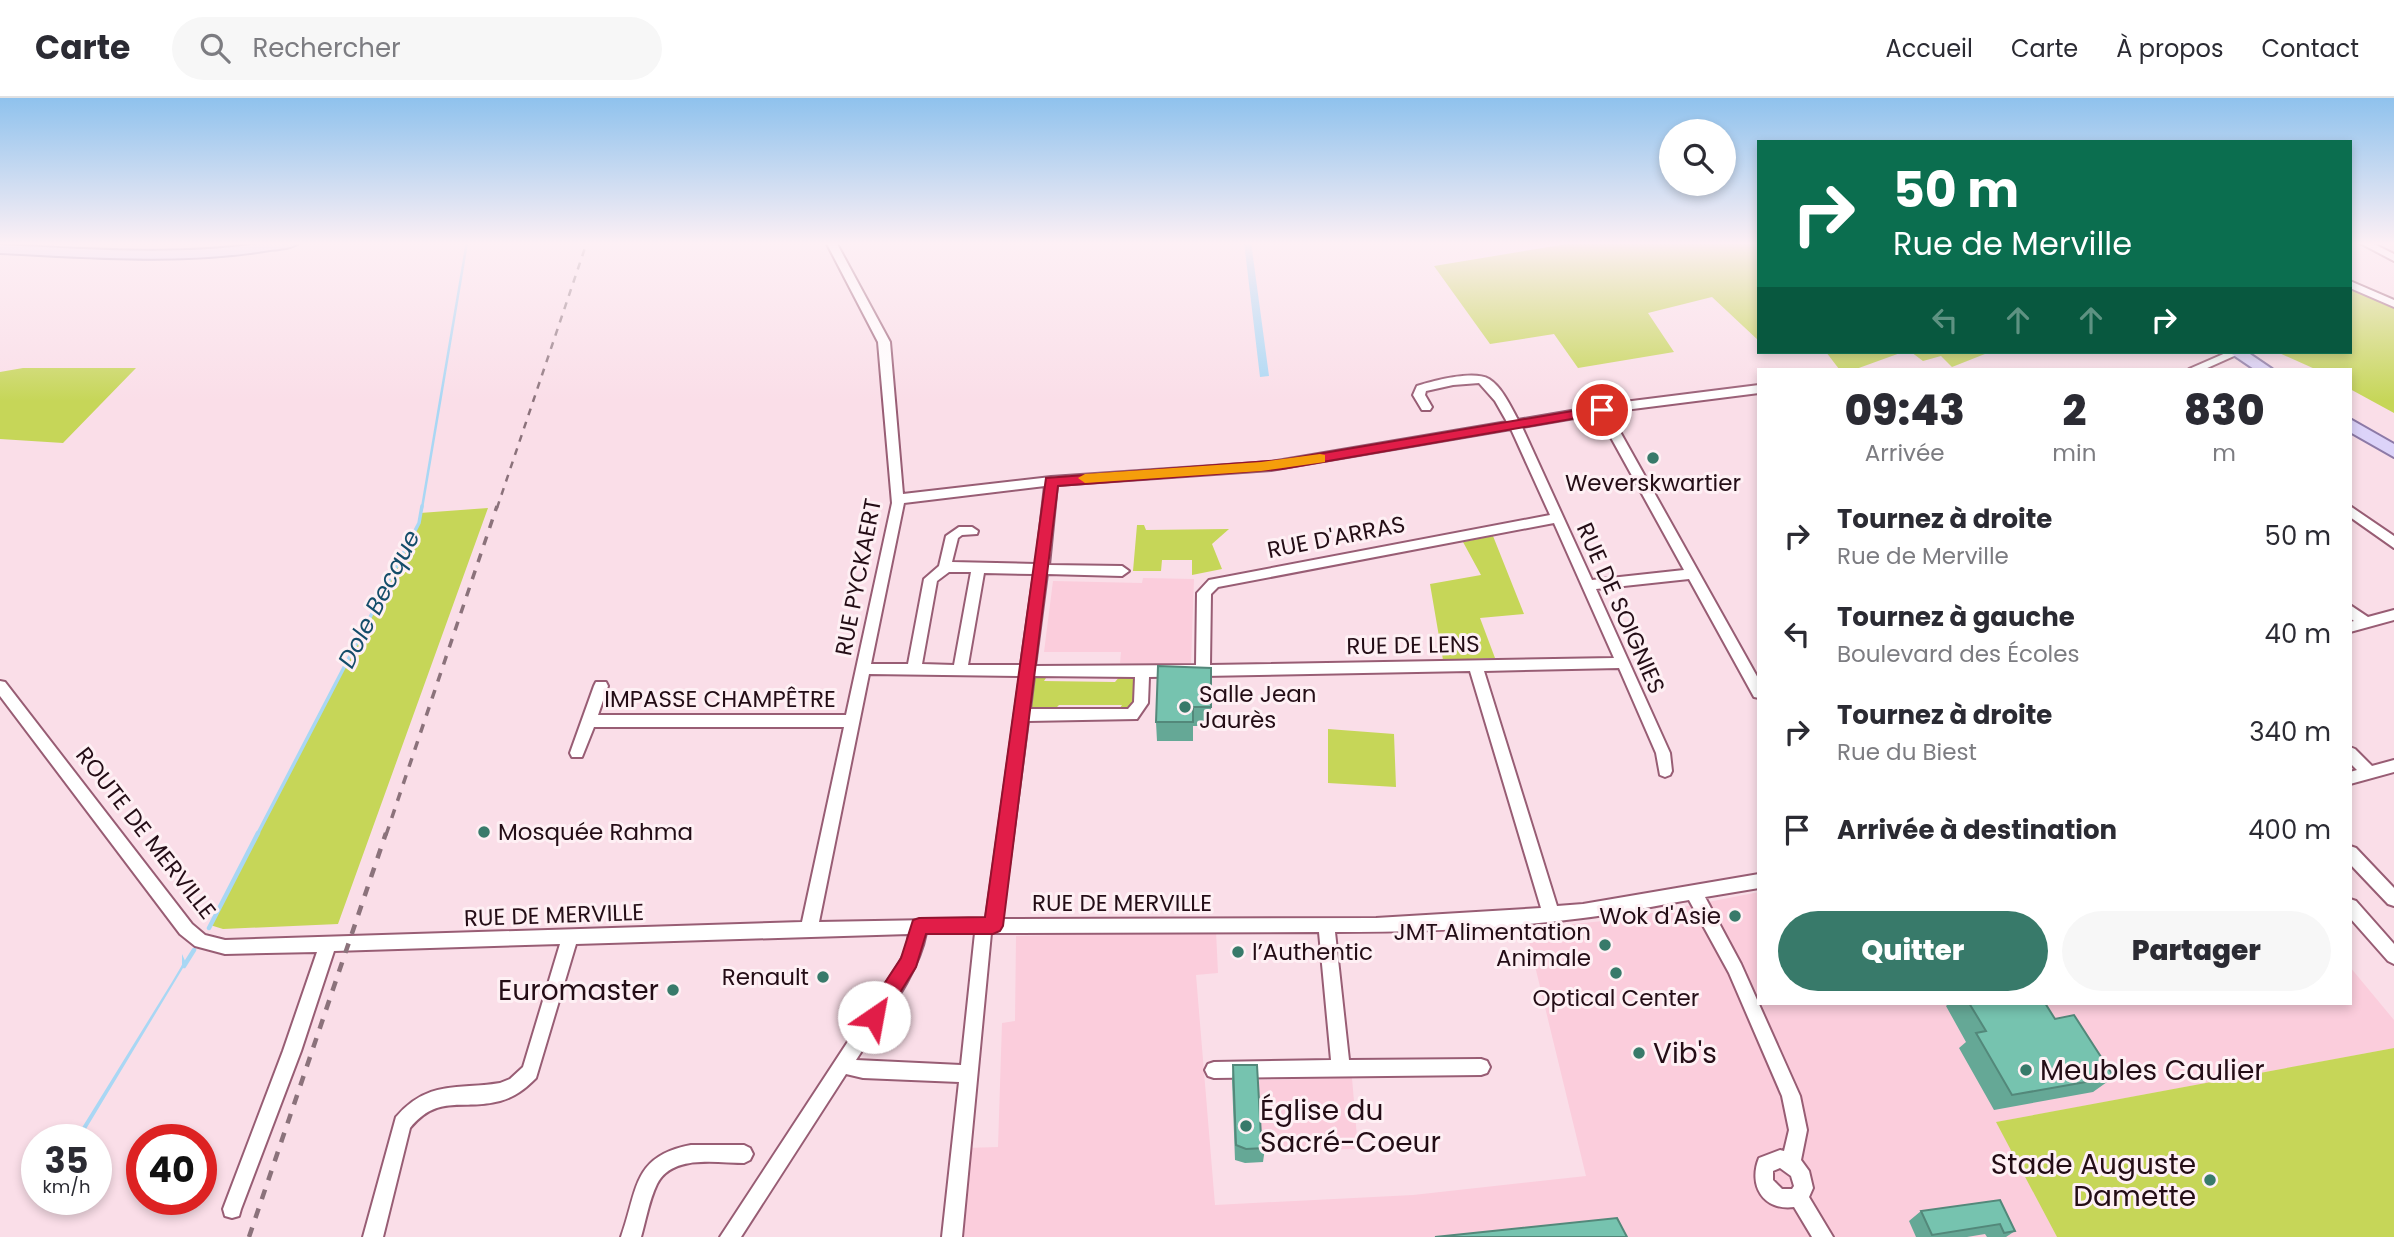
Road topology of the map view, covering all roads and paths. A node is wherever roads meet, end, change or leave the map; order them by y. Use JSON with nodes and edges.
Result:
{"nodes":[{"id":1,"x":859,"y":295,"type":"edge"},
{"id":2,"x":2375,"y":295,"type":"edge"},
{"id":3,"x":2394,"y":304,"type":"edge"},
{"id":4,"x":2232,"y":354,"type":"edge"},
{"id":5,"x":2240,"y":354,"type":"edge"},
{"id":6,"x":2197,"y":368,"type":"edge"},
{"id":7,"x":2262,"y":368,"type":"edge"},
{"id":8,"x":1757,"y":389,"type":"edge"},
{"id":9,"x":1426,"y":407,"type":"dead end"},
{"id":10,"x":1602,"y":410,"type":"junction"},
{"id":11,"x":1515,"y":425,"type":"junction"},
{"id":12,"x":2352,"y":425,"type":"edge"},
{"id":13,"x":2394,"y":452,"type":"edge"},
{"id":14,"x":1051,"y":481,"type":"junction"},
{"id":15,"x":898,"y":499,"type":"junction"},
{"id":16,"x":2352,"y":512,"type":"edge"},
{"id":17,"x":1558,"y":518,"type":"junction"},
{"id":18,"x":972,"y":531,"type":"dead end"},
{"id":19,"x":2394,"y":543,"type":"edge"},
{"id":20,"x":946,"y":567,"type":"junction"},
{"id":21,"x":978,"y":569,"type":"junction"},
{"id":22,"x":1041,"y":570,"type":"junction"},
{"id":23,"x":1122,"y":572,"type":"dead end"},
{"id":24,"x":1694,"y":575,"type":"junction"},
{"id":25,"x":1589,"y":585,"type":"junction"},
{"id":26,"x":2352,"y":612,"type":"edge"},
{"id":27,"x":2394,"y":615,"type":"edge"},
{"id":28,"x":2366,"y":623,"type":"junction"},
{"id":29,"x":2352,"y":626,"type":"edge"},
{"id":30,"x":1623,"y":663,"type":"junction"},
{"id":31,"x":1476,"y":667,"type":"junction"},
{"id":32,"x":863,"y":669,"type":"junction"},
{"id":33,"x":914,"y":670,"type":"junction"},
{"id":34,"x":960,"y":670,"type":"junction"},
{"id":35,"x":1027,"y":671,"type":"junction"},
{"id":36,"x":1142,"y":672,"type":"junction"},
{"id":37,"x":1203,"y":672,"type":"junction"},
{"id":38,"x":0,"y":686,"type":"edge"},
{"id":39,"x":601,"y":686,"type":"dead end"},
{"id":40,"x":1757,"y":689,"type":"edge"},
{"id":41,"x":1021,"y":715,"type":"junction"},
{"id":42,"x":588,"y":721,"type":"junction"},
{"id":43,"x":852,"y":721,"type":"junction"},
{"id":44,"x":577,"y":753,"type":"dead end"},
{"id":45,"x":2352,"y":755,"type":"edge"},
{"id":46,"x":2394,"y":766,"type":"edge"},
{"id":47,"x":1665,"y":771,"type":"dead end"},
{"id":48,"x":2370,"y":773,"type":"junction"},
{"id":49,"x":2352,"y":778,"type":"edge"},
{"id":50,"x":2352,"y":855,"type":"edge"},
{"id":51,"x":1757,"y":881,"type":"edge"},
{"id":52,"x":1694,"y":893,"type":"junction"},
{"id":53,"x":2394,"y":899,"type":"edge"},
{"id":54,"x":2352,"y":908,"type":"edge"},
{"id":55,"x":1551,"y":914,"type":"junction"},
{"id":56,"x":1326,"y":925,"type":"junction"},
{"id":57,"x":919,"y":926,"type":"junction"},
{"id":58,"x":989,"y":926,"type":"junction"},
{"id":59,"x":809,"y":929,"type":"junction"},
{"id":60,"x":570,"y":937,"type":"junction"},
{"id":61,"x":328,"y":944,"type":"junction"},
{"id":62,"x":356,"y":944,"type":"joint"},
{"id":63,"x":2394,"y":956,"type":"edge"},
{"id":64,"x":843,"y":1065,"type":"junction"},
{"id":65,"x":1482,"y":1067,"type":"dead end"},
{"id":66,"x":1341,"y":1069,"type":"junction"},
{"id":67,"x":1214,"y":1070,"type":"dead end"},
{"id":68,"x":967,"y":1074,"type":"junction"},
{"id":69,"x":744,"y":1154,"type":"dead end"},
{"id":70,"x":1791,"y":1163,"type":"junction"},
{"id":71,"x":1798,"y":1198,"type":"junction"},
{"id":72,"x":232,"y":1209,"type":"dead end"},
{"id":73,"x":373,"y":1237,"type":"edge"},
{"id":74,"x":631,"y":1237,"type":"edge"},
{"id":75,"x":730,"y":1237,"type":"edge"},
{"id":76,"x":953,"y":1237,"type":"edge"},
{"id":77,"x":1823,"y":1237,"type":"edge"}],
"edges":[{"from":1,"to":15,"type":"street","name":"RUE PYCKAERT"},
{"from":2,"to":3,"type":"street"},
{"from":4,"to":6,"type":"street"},
{"from":5,"to":7,"type":"main road"},
{"from":8,"to":10,"type":"street"},
{"from":9,"to":11,"type":"street","name":"RUE DE SOIGNIES"},
{"from":10,"to":11,"type":"street"},
{"from":10,"to":24,"type":"street"},
{"from":11,"to":14,"type":"street"},
{"from":11,"to":17,"type":"street","name":"RUE DE SOIGNIES"},
{"from":12,"to":13,"type":"main road"},
{"from":14,"to":15,"type":"street"},
{"from":14,"to":22,"type":"street"},
{"from":15,"to":32,"type":"street","name":"RUE PYCKAERT"},
{"from":16,"to":19,"type":"street"},
{"from":17,"to":25,"type":"street","name":"RUE DE SOIGNIES"},
{"from":17,"to":37,"type":"street","name":"RUE D'ARRAS"},
{"from":18,"to":20,"type":"street"},
{"from":20,"to":21,"type":"street"},
{"from":20,"to":33,"type":"street"},
{"from":21,"to":22,"type":"street"},
{"from":21,"to":34,"type":"street"},
{"from":22,"to":23,"type":"street"},
{"from":22,"to":35,"type":"street"},
{"from":24,"to":25,"type":"street"},
{"from":24,"to":40,"type":"street"},
{"from":25,"to":30,"type":"street","name":"RUE DE SOIGNIES"},
{"from":26,"to":28,"type":"street"},
{"from":27,"to":28,"type":"street"},
{"from":28,"to":29,"type":"street"},
{"from":30,"to":31,"type":"street","name":"RUE DE LENS"},
{"from":30,"to":47,"type":"street","name":"RUE DE SOIGNIES"},
{"from":31,"to":37,"type":"street","name":"RUE DE LENS"},
{"from":31,"to":55,"type":"street"},
{"from":32,"to":33,"type":"street","name":"RUE DE LENS"},
{"from":32,"to":43,"type":"street","name":"RUE PYCKAERT"},
{"from":33,"to":34,"type":"street","name":"RUE DE LENS"},
{"from":34,"to":35,"type":"street","name":"RUE DE LENS"},
{"from":35,"to":36,"type":"street","name":"RUE DE LENS"},
{"from":35,"to":41,"type":"street"},
{"from":36,"to":37,"type":"street","name":"RUE DE LENS"},
{"from":36,"to":41,"type":"street"},
{"from":38,"to":61,"type":"street","name":"ROUTE DE MERVILLE"},
{"from":39,"to":42,"type":"street","name":"IMPASSE CHAMPÊTRE"},
{"from":41,"to":58,"type":"street"},
{"from":42,"to":43,"type":"street","name":"IMPASSE CHAMPÊTRE"},
{"from":42,"to":44,"type":"street","name":"IMPASSE CHAMPÊTRE"},
{"from":43,"to":59,"type":"street","name":"RUE PYCKAERT"},
{"from":45,"to":48,"type":"street"},
{"from":46,"to":48,"type":"street"},
{"from":48,"to":49,"type":"street"},
{"from":50,"to":53,"type":"street"},
{"from":51,"to":52,"type":"street","name":"RUE DE MERVILLE"},
{"from":52,"to":55,"type":"street","name":"RUE DE MERVILLE"},
{"from":52,"to":70,"type":"street"},
{"from":54,"to":63,"type":"street"},
{"from":55,"to":56,"type":"street","name":"RUE DE MERVILLE"},
{"from":56,"to":58,"type":"street","name":"RUE DE MERVILLE"},
{"from":56,"to":66,"type":"street"},
{"from":57,"to":58,"type":"street","name":"RUE DE MERVILLE"},
{"from":57,"to":59,"type":"street","name":"RUE DE MERVILLE"},
{"from":57,"to":64,"type":"street"},
{"from":58,"to":68,"type":"street"},
{"from":59,"to":60,"type":"street","name":"RUE DE MERVILLE"},
{"from":60,"to":62,"type":"street","name":"RUE DE MERVILLE"},
{"from":60,"to":73,"type":"street"},
{"from":61,"to":62,"type":"street","name":"ROUTE DE MERVILLE"},
{"from":61,"to":72,"type":"street"},
{"from":64,"to":68,"type":"street"},
{"from":64,"to":75,"type":"street"},
{"from":65,"to":66,"type":"street"},
{"from":66,"to":67,"type":"street"},
{"from":68,"to":76,"type":"street"},
{"from":69,"to":74,"type":"street"},
{"from":70,"to":71,"type":"street"},
{"from":70,"to":71,"type":"street"},
{"from":71,"to":77,"type":"street"}]}
